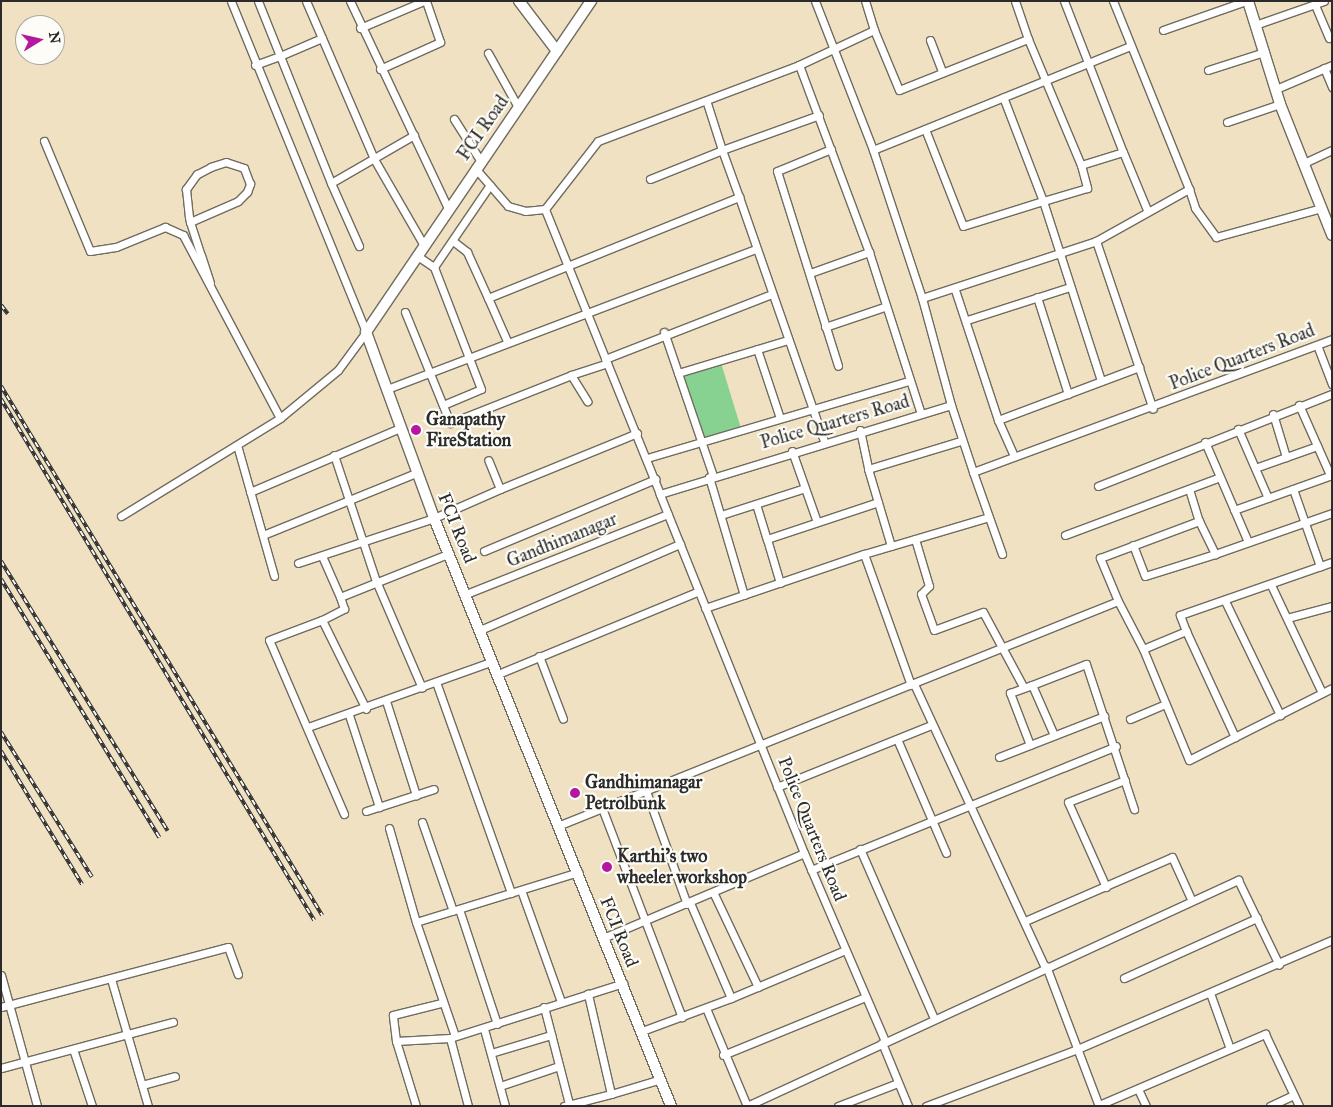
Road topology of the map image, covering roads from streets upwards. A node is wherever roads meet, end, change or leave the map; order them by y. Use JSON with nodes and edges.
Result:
{"nodes":[{"id":1,"x":230,"y":1,"type":"edge"},
{"id":2,"x":258,"y":1,"type":"edge"},
{"id":3,"x":306,"y":1,"type":"edge"},
{"id":4,"x":350,"y":1,"type":"edge"},
{"id":5,"x":425,"y":1,"type":"edge"},
{"id":6,"x":519,"y":1,"type":"edge"},
{"id":7,"x":591,"y":1,"type":"edge"},
{"id":8,"x":816,"y":1,"type":"edge"},
{"id":9,"x":865,"y":1,"type":"edge"},
{"id":10,"x":1015,"y":1,"type":"edge"},
{"id":11,"x":1064,"y":1,"type":"edge"},
{"id":12,"x":1114,"y":1,"type":"edge"},
{"id":13,"x":1247,"y":1,"type":"edge"},
{"id":14,"x":1324,"y":1,"type":"edge"},
{"id":15,"x":1315,"y":5,"type":"junction"},
{"id":16,"x":1255,"y":25,"type":"junction"},
{"id":17,"x":360,"y":28,"type":"junction"},
{"id":18,"x":874,"y":30,"type":"junction"},
{"id":19,"x":1163,"y":30,"type":"dead end"},
{"id":20,"x":322,"y":38,"type":"junction"},
{"id":21,"x":1329,"y":38,"type":"dead end"},
{"id":22,"x":930,"y":40,"type":"dead end"},
{"id":23,"x":1028,"y":40,"type":"junction"},
{"id":24,"x":1131,"y":46,"type":"junction"},
{"id":25,"x":835,"y":47,"type":"junction"},
{"id":26,"x":557,"y":50,"type":"junction"},
{"id":27,"x":1264,"y":52,"type":"junction"},
{"id":28,"x":488,"y":53,"type":"dead end"},
{"id":29,"x":280,"y":56,"type":"junction"},
{"id":30,"x":1090,"y":64,"type":"junction"},
{"id":31,"x":255,"y":65,"type":"junction"},
{"id":32,"x":799,"y":65,"type":"junction"},
{"id":33,"x":1328,"y":67,"type":"edge"},
{"id":34,"x":380,"y":69,"type":"junction"},
{"id":35,"x":1208,"y":70,"type":"dead end"},
{"id":36,"x":942,"y":72,"type":"junction"},
{"id":37,"x":1045,"y":82,"type":"junction"},
{"id":38,"x":1332,"y":87,"type":"edge"},
{"id":39,"x":1276,"y":89,"type":"junction"},
{"id":40,"x":1003,"y":97,"type":"junction"},
{"id":41,"x":706,"y":100,"type":"junction"},
{"id":42,"x":1280,"y":104,"type":"junction"},
{"id":43,"x":518,"y":106,"type":"junction"},
{"id":44,"x":819,"y":115,"type":"junction"},
{"id":45,"x":454,"y":119,"type":"dead end"},
{"id":46,"x":1227,"y":122,"type":"dead end"},
{"id":47,"x":925,"y":129,"type":"junction"},
{"id":48,"x":414,"y":136,"type":"junction"},
{"id":49,"x":44,"y":141,"type":"dead end"},
{"id":50,"x":831,"y":149,"type":"junction"},
{"id":51,"x":722,"y":150,"type":"junction"},
{"id":52,"x":874,"y":150,"type":"junction"},
{"id":53,"x":1332,"y":150,"type":"edge"},
{"id":54,"x":1123,"y":152,"type":"junction"},
{"id":55,"x":374,"y":159,"type":"junction"},
{"id":56,"x":1304,"y":163,"type":"junction"},
{"id":57,"x":478,"y":164,"type":"junction"},
{"id":58,"x":1081,"y":165,"type":"junction"},
{"id":59,"x":650,"y":179,"type":"dead end"},
{"id":60,"x":331,"y":184,"type":"junction"},
{"id":61,"x":490,"y":185,"type":"junction"},
{"id":62,"x":1189,"y":189,"type":"junction"},
{"id":63,"x":739,"y":197,"type":"junction"},
{"id":64,"x":1043,"y":201,"type":"junction"},
{"id":65,"x":448,"y":208,"type":"junction"},
{"id":66,"x":1321,"y":208,"type":"junction"},
{"id":67,"x":545,"y":209,"type":"junction"},
{"id":68,"x":1147,"y":210,"type":"junction"},
{"id":69,"x":190,"y":222,"type":"junction"},
{"id":70,"x":1332,"y":235,"type":"edge"},
{"id":71,"x":453,"y":241,"type":"junction"},
{"id":72,"x":1096,"y":241,"type":"junction"},
{"id":73,"x":424,"y":244,"type":"junction"},
{"id":74,"x":359,"y":246,"type":"dead end"},
{"id":75,"x":756,"y":249,"type":"junction"},
{"id":76,"x":869,"y":252,"type":"junction"},
{"id":77,"x":1058,"y":253,"type":"junction"},
{"id":78,"x":416,"y":255,"type":"junction"},
{"id":79,"x":434,"y":267,"type":"junction"},
{"id":80,"x":566,"y":267,"type":"junction"},
{"id":81,"x":810,"y":273,"type":"junction"},
{"id":82,"x":211,"y":286,"type":"junction"},
{"id":83,"x":1070,"y":287,"type":"junction"},
{"id":84,"x":955,"y":290,"type":"junction"},
{"id":85,"x":772,"y":294,"type":"junction"},
{"id":86,"x":1037,"y":297,"type":"junction"},
{"id":87,"x":488,"y":298,"type":"junction"},
{"id":88,"x":922,"y":298,"type":"junction"},
{"id":89,"x":884,"y":307,"type":"junction"},
{"id":90,"x":584,"y":311,"type":"junction"},
{"id":91,"x":405,"y":312,"type":"dead end"},
{"id":92,"x":967,"y":320,"type":"junction"},
{"id":93,"x":825,"y":327,"type":"junction"},
{"id":94,"x":366,"y":332,"type":"junction"},
{"id":95,"x":664,"y":332,"type":"junction"},
{"id":96,"x":788,"y":340,"type":"junction"},
{"id":97,"x":1332,"y":340,"type":"edge"},
{"id":98,"x":507,"y":341,"type":"junction"},
{"id":99,"x":1317,"y":345,"type":"junction"},
{"id":100,"x":757,"y":349,"type":"junction"},
{"id":101,"x":468,"y":356,"type":"junction"},
{"id":102,"x":606,"y":360,"type":"junction"},
{"id":103,"x":838,"y":366,"type":"dead end"},
{"id":104,"x":1139,"y":367,"type":"junction"},
{"id":105,"x":431,"y":372,"type":"junction"},
{"id":106,"x":678,"y":374,"type":"junction"},
{"id":107,"x":572,"y":375,"type":"junction"},
{"id":108,"x":909,"y":381,"type":"junction"},
{"id":109,"x":1101,"y":381,"type":"junction"},
{"id":110,"x":1332,"y":384,"type":"edge"},
{"id":111,"x":387,"y":389,"type":"junction"},
{"id":112,"x":1068,"y":394,"type":"junction"},
{"id":113,"x":1332,"y":394,"type":"edge"},
{"id":114,"x":587,"y":401,"type":"dead end"},
{"id":115,"x":443,"y":405,"type":"junction"},
{"id":116,"x":952,"y":405,"type":"junction"},
{"id":117,"x":1299,"y":405,"type":"junction"},
{"id":118,"x":812,"y":408,"type":"junction"},
{"id":119,"x":1153,"y":409,"type":"junction"},
{"id":120,"x":921,"y":414,"type":"junction"},
{"id":121,"x":1273,"y":414,"type":"junction"},
{"id":122,"x":280,"y":418,"type":"junction"},
{"id":123,"x":780,"y":418,"type":"junction"},
{"id":124,"x":998,"y":420,"type":"junction"},
{"id":125,"x":400,"y":428,"type":"junction"},
{"id":126,"x":1238,"y":429,"type":"junction"},
{"id":127,"x":860,"y":430,"type":"junction"},
{"id":128,"x":637,"y":434,"type":"junction"},
{"id":129,"x":962,"y":440,"type":"junction"},
{"id":130,"x":701,"y":441,"type":"junction"},
{"id":131,"x":824,"y":441,"type":"junction"},
{"id":132,"x":1205,"y":442,"type":"junction"},
{"id":133,"x":237,"y":446,"type":"junction"},
{"id":134,"x":1317,"y":446,"type":"junction"},
{"id":135,"x":792,"y":451,"type":"junction"},
{"id":136,"x":334,"y":455,"type":"junction"},
{"id":137,"x":1014,"y":456,"type":"junction"},
{"id":138,"x":1286,"y":456,"type":"junction"},
{"id":139,"x":647,"y":458,"type":"junction"},
{"id":140,"x":488,"y":460,"type":"dead end"},
{"id":141,"x":1254,"y":468,"type":"junction"},
{"id":142,"x":868,"y":469,"type":"junction"},
{"id":143,"x":418,"y":472,"type":"junction"},
{"id":144,"x":973,"y":472,"type":"junction"},
{"id":145,"x":1331,"y":475,"type":"edge"},
{"id":146,"x":711,"y":477,"type":"junction"},
{"id":147,"x":1220,"y":477,"type":"junction"},
{"id":148,"x":655,"y":479,"type":"junction"},
{"id":149,"x":1098,"y":486,"type":"dead end"},
{"id":150,"x":805,"y":488,"type":"junction"},
{"id":151,"x":500,"y":489,"type":"junction"},
{"id":152,"x":1189,"y":489,"type":"junction"},
{"id":153,"x":1292,"y":489,"type":"junction"},
{"id":154,"x":250,"y":492,"type":"junction"},
{"id":155,"x":660,"y":494,"type":"junction"},
{"id":156,"x":1268,"y":498,"type":"junction"},
{"id":157,"x":349,"y":499,"type":"junction"},
{"id":158,"x":878,"y":502,"type":"junction"},
{"id":159,"x":756,"y":504,"type":"junction"},
{"id":160,"x":1234,"y":510,"type":"junction"},
{"id":161,"x":1332,"y":513,"type":"edge"},
{"id":162,"x":668,"y":514,"type":"junction"},
{"id":163,"x":720,"y":515,"type":"junction"},
{"id":164,"x":121,"y":516,"type":"dead end"},
{"id":165,"x":989,"y":517,"type":"junction"},
{"id":166,"x":434,"y":518,"type":"junction"},
{"id":167,"x":1199,"y":521,"type":"junction"},
{"id":168,"x":817,"y":522,"type":"junction"},
{"id":169,"x":1305,"y":522,"type":"junction"},
{"id":170,"x":1064,"y":534,"type":"dead end"},
{"id":171,"x":263,"y":535,"type":"junction"},
{"id":172,"x":767,"y":539,"type":"junction"},
{"id":173,"x":915,"y":539,"type":"junction"},
{"id":174,"x":363,"y":541,"type":"junction"},
{"id":175,"x":1248,"y":542,"type":"junction"},
{"id":176,"x":680,"y":544,"type":"junction"},
{"id":177,"x":1132,"y":545,"type":"junction"},
{"id":178,"x":891,"y":546,"type":"junction"},
{"id":179,"x":484,"y":551,"type":"dead end"},
{"id":180,"x":450,"y":553,"type":"junction"},
{"id":181,"x":864,"y":554,"type":"junction"},
{"id":182,"x":1002,"y":554,"type":"dead end"},
{"id":183,"x":1215,"y":554,"type":"junction"},
{"id":184,"x":322,"y":556,"type":"junction"},
{"id":185,"x":1332,"y":562,"type":"edge"},
{"id":186,"x":298,"y":563,"type":"dead end"},
{"id":187,"x":1320,"y":566,"type":"junction"},
{"id":188,"x":274,"y":576,"type":"dead end"},
{"id":189,"x":376,"y":581,"type":"junction"},
{"id":190,"x":780,"y":583,"type":"junction"},
{"id":191,"x":1271,"y":585,"type":"junction"},
{"id":192,"x":698,"y":592,"type":"junction"},
{"id":193,"x":466,"y":594,"type":"junction"},
{"id":194,"x":744,"y":595,"type":"junction"},
{"id":195,"x":340,"y":597,"type":"junction"},
{"id":196,"x":1225,"y":601,"type":"junction"},
{"id":197,"x":1118,"y":602,"type":"junction"},
{"id":198,"x":1332,"y":606,"type":"edge"},
{"id":199,"x":705,"y":608,"type":"junction"},
{"id":200,"x":1287,"y":618,"type":"junction"},
{"id":201,"x":322,"y":620,"type":"junction"},
{"id":202,"x":480,"y":630,"type":"junction"},
{"id":203,"x":1186,"y":631,"type":"junction"},
{"id":204,"x":1004,"y":649,"type":"junction"},
{"id":205,"x":1143,"y":649,"type":"junction"},
{"id":206,"x":539,"y":656,"type":"junction"},
{"id":207,"x":493,"y":661,"type":"junction"},
{"id":208,"x":498,"y":674,"type":"junction"},
{"id":209,"x":436,"y":682,"type":"junction"},
{"id":210,"x":912,"y":684,"type":"junction"},
{"id":211,"x":1032,"y":685,"type":"junction"},
{"id":212,"x":422,"y":688,"type":"junction"},
{"id":213,"x":1024,"y":688,"type":"junction"},
{"id":214,"x":1332,"y":688,"type":"edge"},
{"id":215,"x":1322,"y":693,"type":"junction"},
{"id":216,"x":386,"y":701,"type":"junction"},
{"id":217,"x":1165,"y":704,"type":"junction"},
{"id":218,"x":366,"y":709,"type":"junction"},
{"id":219,"x":349,"y":715,"type":"junction"},
{"id":220,"x":1280,"y":715,"type":"junction"},
{"id":221,"x":1104,"y":716,"type":"junction"},
{"id":222,"x":563,"y":719,"type":"dead end"},
{"id":223,"x":1130,"y":719,"type":"dead end"},
{"id":224,"x":932,"y":725,"type":"junction"},
{"id":225,"x":308,"y":727,"type":"junction"},
{"id":226,"x":1054,"y":736,"type":"junction"},
{"id":227,"x":1235,"y":737,"type":"junction"},
{"id":228,"x":897,"y":739,"type":"junction"},
{"id":229,"x":760,"y":745,"type":"junction"},
{"id":230,"x":1030,"y":745,"type":"junction"},
{"id":231,"x":1116,"y":746,"type":"junction"},
{"id":232,"x":999,"y":757,"type":"dead end"},
{"id":233,"x":1126,"y":780,"type":"junction"},
{"id":234,"x":777,"y":787,"type":"junction"},
{"id":235,"x":434,"y":789,"type":"dead end"},
{"id":236,"x":646,"y":791,"type":"junction"},
{"id":237,"x":416,"y":794,"type":"junction"},
{"id":238,"x":972,"y":802,"type":"junction"},
{"id":239,"x":379,"y":807,"type":"junction"},
{"id":240,"x":602,"y":808,"type":"junction"},
{"id":241,"x":1134,"y":809,"type":"dead end"},
{"id":242,"x":366,"y":811,"type":"dead end"},
{"id":243,"x":344,"y":814,"type":"dead end"},
{"id":244,"x":932,"y":819,"type":"junction"},
{"id":245,"x":422,"y":822,"type":"dead end"},
{"id":246,"x":560,"y":825,"type":"junction"},
{"id":247,"x":389,"y":828,"type":"dead end"},
{"id":248,"x":860,"y":849,"type":"junction"},
{"id":249,"x":804,"y":853,"type":"junction"},
{"id":250,"x":946,"y":853,"type":"dead end"},
{"id":251,"x":811,"y":870,"type":"junction"},
{"id":252,"x":578,"y":872,"type":"junction"},
{"id":253,"x":1106,"y":886,"type":"junction"},
{"id":254,"x":521,"y":890,"type":"junction"},
{"id":255,"x":511,"y":893,"type":"junction"},
{"id":256,"x":714,"y":894,"type":"junction"},
{"id":257,"x":1191,"y":899,"type":"junction"},
{"id":258,"x":688,"y":903,"type":"junction"},
{"id":259,"x":456,"y":909,"type":"junction"},
{"id":260,"x":1257,"y":918,"type":"junction"},
{"id":261,"x":644,"y":921,"type":"junction"},
{"id":262,"x":1025,"y":921,"type":"junction"},
{"id":263,"x":416,"y":922,"type":"junction"},
{"id":264,"x":603,"y":938,"type":"junction"},
{"id":265,"x":1332,"y":940,"type":"edge"},
{"id":266,"x":845,"y":950,"type":"junction"},
{"id":267,"x":1279,"y":964,"type":"junction"},
{"id":268,"x":1046,"y":967,"type":"junction"},
{"id":269,"x":238,"y":974,"type":"dead end"},
{"id":270,"x":1,"y":975,"type":"edge"},
{"id":271,"x":1124,"y":978,"type":"dead end"},
{"id":272,"x":111,"y":979,"type":"junction"},
{"id":273,"x":622,"y":982,"type":"junction"},
{"id":274,"x":758,"y":987,"type":"junction"},
{"id":275,"x":1210,"y":993,"type":"junction"},
{"id":276,"x":588,"y":994,"type":"junction"},
{"id":277,"x":864,"y":997,"type":"junction"},
{"id":278,"x":731,"y":998,"type":"junction"},
{"id":279,"x":561,"y":1002,"type":"junction"},
{"id":280,"x":441,"y":1003,"type":"junction"},
{"id":281,"x":10,"y":1004,"type":"junction"},
{"id":282,"x":1,"y":1007,"type":"edge"},
{"id":283,"x":544,"y":1007,"type":"junction"},
{"id":284,"x":706,"y":1008,"type":"junction"},
{"id":285,"x":682,"y":1018,"type":"junction"},
{"id":286,"x":934,"y":1018,"type":"junction"},
{"id":287,"x":174,"y":1022,"type":"dead end"},
{"id":288,"x":497,"y":1024,"type":"junction"},
{"id":289,"x":484,"y":1029,"type":"junction"},
{"id":290,"x":642,"y":1031,"type":"junction"},
{"id":291,"x":126,"y":1034,"type":"junction"},
{"id":292,"x":551,"y":1035,"type":"junction"},
{"id":293,"x":452,"y":1037,"type":"junction"},
{"id":294,"x":396,"y":1041,"type":"junction"},
{"id":295,"x":883,"y":1042,"type":"junction"},
{"id":296,"x":74,"y":1049,"type":"junction"},
{"id":297,"x":1230,"y":1049,"type":"junction"},
{"id":298,"x":1075,"y":1050,"type":"junction"},
{"id":299,"x":490,"y":1053,"type":"junction"},
{"id":300,"x":723,"y":1055,"type":"junction"},
{"id":301,"x":22,"y":1062,"type":"junction"},
{"id":302,"x":559,"y":1066,"type":"junction"},
{"id":303,"x":1,"y":1068,"type":"edge"},
{"id":304,"x":176,"y":1076,"type":"dead end"},
{"id":305,"x":661,"y":1080,"type":"junction"},
{"id":306,"x":898,"y":1083,"type":"junction"},
{"id":307,"x":142,"y":1085,"type":"junction"},
{"id":308,"x":500,"y":1086,"type":"junction"},
{"id":309,"x":1138,"y":1089,"type":"junction"},
{"id":310,"x":611,"y":1094,"type":"junction"},
{"id":311,"x":1294,"y":1095,"type":"junction"},
{"id":312,"x":566,"y":1105,"type":"edge"},
{"id":313,"x":37,"y":1106,"type":"edge"},
{"id":314,"x":92,"y":1106,"type":"edge"},
{"id":315,"x":148,"y":1106,"type":"edge"},
{"id":316,"x":416,"y":1106,"type":"edge"},
{"id":317,"x":468,"y":1106,"type":"edge"},
{"id":318,"x":505,"y":1106,"type":"edge"},
{"id":319,"x":671,"y":1106,"type":"edge"},
{"id":320,"x":747,"y":1106,"type":"edge"},
{"id":321,"x":838,"y":1106,"type":"edge"},
{"id":322,"x":908,"y":1106,"type":"edge"},
{"id":323,"x":926,"y":1106,"type":"edge"},
{"id":324,"x":1099,"y":1106,"type":"edge"},
{"id":325,"x":1146,"y":1106,"type":"edge"},
{"id":326,"x":1270,"y":1106,"type":"edge"},
{"id":327,"x":1299,"y":1106,"type":"edge"}],
"edges":[{"from":1,"to":31,"type":"street"},
{"from":2,"to":29,"type":"street"},
{"from":3,"to":20,"type":"street"},
{"from":4,"to":17,"type":"street"},
{"from":5,"to":17,"type":"street"},
{"from":5,"to":34,"type":"street"},
{"from":6,"to":26,"type":"street"},
{"from":7,"to":26,"type":"street","name":"FCI Road"},
{"from":8,"to":25,"type":"street"},
{"from":9,"to":18,"type":"street"},
{"from":10,"to":23,"type":"street"},
{"from":11,"to":30,"type":"street"},
{"from":12,"to":24,"type":"street"},
{"from":13,"to":16,"type":"street"},
{"from":13,"to":19,"type":"street"},
{"from":14,"to":15,"type":"street"},
{"from":15,"to":16,"type":"street"},
{"from":15,"to":21,"type":"street"},
{"from":16,"to":27,"type":"street"},
{"from":17,"to":34,"type":"street"},
{"from":18,"to":25,"type":"street"},
{"from":18,"to":36,"type":"street"},
{"from":20,"to":29,"type":"street"},
{"from":20,"to":55,"type":"street"},
{"from":22,"to":36,"type":"street"},
{"from":23,"to":36,"type":"street"},
{"from":23,"to":37,"type":"street"},
{"from":24,"to":30,"type":"street"},
{"from":24,"to":62,"type":"street"},
{"from":25,"to":32,"type":"street"},
{"from":25,"to":52,"type":"street"},
{"from":26,"to":43,"type":"street","name":"FCI Road"},
{"from":27,"to":35,"type":"street"},
{"from":27,"to":39,"type":"street"},
{"from":28,"to":43,"type":"street"},
{"from":29,"to":31,"type":"street"},
{"from":29,"to":60,"type":"street"},
{"from":30,"to":37,"type":"street"},
{"from":30,"to":54,"type":"street"},
{"from":31,"to":94,"type":"street"},
{"from":32,"to":41,"type":"street"},
{"from":32,"to":44,"type":"street"},
{"from":33,"to":38,"type":"street"},
{"from":33,"to":39,"type":"street"},
{"from":34,"to":48,"type":"street"},
{"from":37,"to":40,"type":"street"},
{"from":37,"to":58,"type":"street"},
{"from":39,"to":42,"type":"street"},
{"from":40,"to":47,"type":"street"},
{"from":40,"to":64,"type":"street"},
{"from":41,"to":51,"type":"street"},
{"from":41,"to":67,"type":"street"},
{"from":42,"to":46,"type":"street"},
{"from":42,"to":56,"type":"street"},
{"from":43,"to":57,"type":"street","name":"FCI Road"},
{"from":44,"to":50,"type":"street"},
{"from":44,"to":51,"type":"street"},
{"from":45,"to":57,"type":"street"},
{"from":47,"to":52,"type":"street"},
{"from":47,"to":64,"type":"street"},
{"from":48,"to":55,"type":"street"},
{"from":48,"to":65,"type":"street"},
{"from":49,"to":82,"type":"street"},
{"from":50,"to":76,"type":"street"},
{"from":50,"to":81,"type":"street"},
{"from":51,"to":59,"type":"street"},
{"from":51,"to":63,"type":"street"},
{"from":52,"to":88,"type":"street"},
{"from":53,"to":56,"type":"street"},
{"from":54,"to":58,"type":"street"},
{"from":54,"to":68,"type":"street"},
{"from":55,"to":60,"type":"street"},
{"from":55,"to":73,"type":"street"},
{"from":56,"to":66,"type":"street"},
{"from":57,"to":61,"type":"street"},
{"from":57,"to":65,"type":"street","name":"FCI Road"},
{"from":58,"to":64,"type":"street"},
{"from":60,"to":74,"type":"street"},
{"from":61,"to":67,"type":"street"},
{"from":61,"to":71,"type":"street"},
{"from":62,"to":66,"type":"street"},
{"from":62,"to":68,"type":"street"},
{"from":63,"to":75,"type":"street"},
{"from":63,"to":80,"type":"street"},
{"from":64,"to":77,"type":"street"},
{"from":65,"to":73,"type":"street","name":"FCI Road"},
{"from":66,"to":70,"type":"street"},
{"from":67,"to":80,"type":"street"},
{"from":68,"to":72,"type":"street"},
{"from":69,"to":69,"type":"street"},
{"from":69,"to":82,"type":"street"},
{"from":71,"to":79,"type":"street"},
{"from":71,"to":87,"type":"street"},
{"from":72,"to":77,"type":"street"},
{"from":72,"to":104,"type":"street","name":"Police Quarters Road"},
{"from":73,"to":78,"type":"street","name":"FCI Road"},
{"from":75,"to":85,"type":"street"},
{"from":75,"to":90,"type":"street"},
{"from":76,"to":81,"type":"street"},
{"from":76,"to":89,"type":"street"},
{"from":77,"to":83,"type":"street"},
{"from":77,"to":84,"type":"street"},
{"from":78,"to":79,"type":"street"},
{"from":78,"to":94,"type":"street","name":"FCI Road"},
{"from":79,"to":101,"type":"street"},
{"from":80,"to":87,"type":"street"},
{"from":80,"to":90,"type":"street"},
{"from":81,"to":93,"type":"street"},
{"from":82,"to":122,"type":"street"},
{"from":83,"to":86,"type":"street"},
{"from":83,"to":109,"type":"street"},
{"from":84,"to":88,"type":"street"},
{"from":84,"to":92,"type":"street"},
{"from":85,"to":95,"type":"street"},
{"from":85,"to":96,"type":"street"},
{"from":86,"to":92,"type":"street"},
{"from":86,"to":112,"type":"street"},
{"from":87,"to":98,"type":"street"},
{"from":88,"to":116,"type":"street"},
{"from":89,"to":93,"type":"street"},
{"from":89,"to":108,"type":"street"},
{"from":90,"to":98,"type":"street"},
{"from":90,"to":102,"type":"street"},
{"from":91,"to":105,"type":"street"},
{"from":92,"to":124,"type":"street"},
{"from":93,"to":103,"type":"street"},
{"from":94,"to":111,"type":"street","name":"FCI Road"},
{"from":94,"to":122,"type":"street"},
{"from":95,"to":102,"type":"street"},
{"from":95,"to":106,"type":"street"},
{"from":96,"to":100,"type":"street"},
{"from":96,"to":118,"type":"street"},
{"from":97,"to":99,"type":"street","name":"Police Quarters Road"},
{"from":98,"to":101,"type":"street"},
{"from":99,"to":110,"type":"street"},
{"from":99,"to":119,"type":"street","name":"Police Quarters Road"},
{"from":100,"to":106,"type":"street"},
{"from":100,"to":123,"type":"street"},
{"from":101,"to":105,"type":"street"},
{"from":101,"to":115,"type":"street"},
{"from":102,"to":107,"type":"street"},
{"from":102,"to":128,"type":"street"},
{"from":104,"to":109,"type":"street"},
{"from":104,"to":119,"type":"street","name":"Police Quarters Road"},
{"from":105,"to":111,"type":"street"},
{"from":105,"to":115,"type":"street"},
{"from":106,"to":130,"type":"street"},
{"from":107,"to":114,"type":"street"},
{"from":107,"to":115,"type":"street"},
{"from":108,"to":118,"type":"street"},
{"from":108,"to":120,"type":"street"},
{"from":109,"to":112,"type":"street"},
{"from":111,"to":125,"type":"street","name":"FCI Road"},
{"from":112,"to":124,"type":"street"},
{"from":113,"to":117,"type":"street"},
{"from":116,"to":120,"type":"street","name":"Police Quarters Road"},
{"from":116,"to":129,"type":"street"},
{"from":117,"to":121,"type":"street"},
{"from":117,"to":134,"type":"street"},
{"from":118,"to":123,"type":"street"},
{"from":118,"to":131,"type":"street"},
{"from":119,"to":137,"type":"street"},
{"from":120,"to":127,"type":"street","name":"Police Quarters Road"},
{"from":121,"to":126,"type":"street"},
{"from":121,"to":138,"type":"street"},
{"from":122,"to":133,"type":"street"},
{"from":123,"to":130,"type":"street"},
{"from":124,"to":137,"type":"street"},
{"from":125,"to":136,"type":"street"},
{"from":125,"to":143,"type":"street","name":"FCI Road"},
{"from":126,"to":132,"type":"street"},
{"from":126,"to":141,"type":"street"},
{"from":127,"to":131,"type":"street","name":"Police Quarters Road"},
{"from":127,"to":142,"type":"street"},
{"from":128,"to":139,"type":"street"},
{"from":128,"to":151,"type":"street"},
{"from":129,"to":142,"type":"street"},
{"from":129,"to":144,"type":"street"},
{"from":130,"to":139,"type":"street"},
{"from":130,"to":146,"type":"street"},
{"from":131,"to":135,"type":"street","name":"Police Quarters Road"},
{"from":132,"to":147,"type":"street"},
{"from":132,"to":149,"type":"street"},
{"from":133,"to":154,"type":"street"},
{"from":133,"to":164,"type":"street"},
{"from":134,"to":138,"type":"street"},
{"from":134,"to":145,"type":"street"},
{"from":135,"to":146,"type":"street","name":"Police Quarters Road"},
{"from":135,"to":150,"type":"street"},
{"from":136,"to":154,"type":"street"},
{"from":136,"to":157,"type":"street"},
{"from":137,"to":144,"type":"street"},
{"from":138,"to":141,"type":"street"},
{"from":139,"to":148,"type":"street"},
{"from":140,"to":151,"type":"street"},
{"from":141,"to":156,"type":"street"},
{"from":142,"to":158,"type":"street"},
{"from":143,"to":157,"type":"street"},
{"from":143,"to":166,"type":"street","name":"FCI Road"},
{"from":144,"to":165,"type":"street"},
{"from":145,"to":153,"type":"street"},
{"from":146,"to":155,"type":"street","name":"Police Quarters Road"},
{"from":146,"to":163,"type":"street"},
{"from":147,"to":152,"type":"street"},
{"from":147,"to":160,"type":"street"},
{"from":148,"to":155,"type":"street"},
{"from":148,"to":179,"type":"street"},
{"from":150,"to":159,"type":"street"},
{"from":150,"to":168,"type":"street"},
{"from":151,"to":166,"type":"street"},
{"from":152,"to":167,"type":"street"},
{"from":152,"to":170,"type":"street"},
{"from":153,"to":156,"type":"street"},
{"from":153,"to":169,"type":"street"},
{"from":154,"to":171,"type":"street"},
{"from":155,"to":162,"type":"street","name":"Police Quarters Road"},
{"from":156,"to":160,"type":"street"},
{"from":157,"to":171,"type":"street"},
{"from":157,"to":174,"type":"street"},
{"from":158,"to":168,"type":"street"},
{"from":158,"to":178,"type":"street"},
{"from":159,"to":163,"type":"street"},
{"from":159,"to":172,"type":"street"},
{"from":160,"to":175,"type":"street"},
{"from":161,"to":169,"type":"street"},
{"from":162,"to":176,"type":"street","name":"Police Quarters Road"},
{"from":162,"to":193,"type":"street","name":"Gandhimanagar"},
{"from":163,"to":194,"type":"street"},
{"from":165,"to":173,"type":"street"},
{"from":165,"to":182,"type":"street"},
{"from":166,"to":174,"type":"street"},
{"from":166,"to":180,"type":"street","name":"FCI Road"},
{"from":167,"to":177,"type":"street"},
{"from":167,"to":183,"type":"street"},
{"from":168,"to":172,"type":"street"},
{"from":169,"to":175,"type":"street"},
{"from":169,"to":187,"type":"street"},
{"from":171,"to":188,"type":"street"},
{"from":172,"to":190,"type":"street"},
{"from":173,"to":178,"type":"street"},
{"from":173,"to":204,"type":"street"},
{"from":174,"to":184,"type":"street"},
{"from":174,"to":189,"type":"street"},
{"from":175,"to":183,"type":"street"},
{"from":176,"to":192,"type":"street","name":"Police Quarters Road"},
{"from":176,"to":202,"type":"street"},
{"from":177,"to":183,"type":"street"},
{"from":177,"to":197,"type":"street"},
{"from":178,"to":181,"type":"street"},
{"from":180,"to":189,"type":"street"},
{"from":180,"to":193,"type":"street","name":"FCI Road"},
{"from":181,"to":190,"type":"street"},
{"from":181,"to":210,"type":"street"},
{"from":184,"to":186,"type":"street"},
{"from":184,"to":195,"type":"street"},
{"from":185,"to":187,"type":"street"},
{"from":187,"to":191,"type":"street"},
{"from":189,"to":195,"type":"street"},
{"from":189,"to":212,"type":"street"},
{"from":190,"to":194,"type":"street"},
{"from":191,"to":196,"type":"street"},
{"from":191,"to":200,"type":"street"},
{"from":192,"to":199,"type":"street","name":"Police Quarters Road"},
{"from":192,"to":206,"type":"street"},
{"from":193,"to":202,"type":"street","name":"FCI Road"},
{"from":194,"to":199,"type":"street"},
{"from":195,"to":201,"type":"street"},
{"from":196,"to":203,"type":"street"},
{"from":196,"to":220,"type":"street"},
{"from":197,"to":204,"type":"street"},
{"from":197,"to":205,"type":"street"},
{"from":198,"to":200,"type":"street"},
{"from":199,"to":229,"type":"street","name":"Police Quarters Road"},
{"from":200,"to":215,"type":"street"},
{"from":201,"to":218,"type":"street"},
{"from":201,"to":225,"type":"street"},
{"from":202,"to":207,"type":"street","name":"FCI Road"},
{"from":203,"to":205,"type":"street"},
{"from":203,"to":227,"type":"street"},
{"from":204,"to":210,"type":"street"},
{"from":204,"to":213,"type":"street"},
{"from":205,"to":217,"type":"street"},
{"from":206,"to":208,"type":"street"},
{"from":206,"to":222,"type":"street"},
{"from":207,"to":208,"type":"street","name":"FCI Road"},
{"from":207,"to":209,"type":"street"},
{"from":208,"to":246,"type":"street","name":"FCI Road"},
{"from":209,"to":212,"type":"street"},
{"from":209,"to":255,"type":"street"},
{"from":210,"to":224,"type":"street"},
{"from":210,"to":229,"type":"street"},
{"from":211,"to":213,"type":"street"},
{"from":211,"to":221,"type":"street"},
{"from":211,"to":226,"type":"street"},
{"from":212,"to":216,"type":"street"},
{"from":213,"to":230,"type":"street"},
{"from":214,"to":215,"type":"street"},
{"from":215,"to":220,"type":"street"},
{"from":216,"to":218,"type":"street"},
{"from":216,"to":237,"type":"street"},
{"from":217,"to":223,"type":"street"},
{"from":217,"to":227,"type":"street"},
{"from":218,"to":219,"type":"street"},
{"from":219,"to":225,"type":"street"},
{"from":219,"to":239,"type":"street"},
{"from":220,"to":227,"type":"street"},
{"from":221,"to":226,"type":"street"},
{"from":221,"to":231,"type":"street"},
{"from":224,"to":228,"type":"street"},
{"from":224,"to":238,"type":"street"},
{"from":225,"to":243,"type":"street"},
{"from":226,"to":230,"type":"street"},
{"from":228,"to":234,"type":"street"},
{"from":228,"to":244,"type":"street"},
{"from":229,"to":234,"type":"street","name":"Police Quarters Road"},
{"from":229,"to":236,"type":"street"},
{"from":230,"to":232,"type":"street"},
{"from":231,"to":233,"type":"street"},
{"from":231,"to":238,"type":"street"},
{"from":233,"to":241,"type":"street"},
{"from":233,"to":253,"type":"street"},
{"from":234,"to":249,"type":"street","name":"Police Quarters Road"},
{"from":235,"to":237,"type":"street"},
{"from":236,"to":240,"type":"street"},
{"from":236,"to":258,"type":"street"},
{"from":237,"to":239,"type":"street"},
{"from":238,"to":244,"type":"street"},
{"from":238,"to":262,"type":"street"},
{"from":239,"to":242,"type":"street"},
{"from":240,"to":246,"type":"street"},
{"from":240,"to":261,"type":"street"},
{"from":244,"to":248,"type":"street"},
{"from":244,"to":250,"type":"street"},
{"from":245,"to":259,"type":"street"},
{"from":246,"to":252,"type":"street","name":"FCI Road"},
{"from":247,"to":263,"type":"street"},
{"from":248,"to":251,"type":"street"},
{"from":248,"to":286,"type":"street"},
{"from":249,"to":251,"type":"street","name":"Police Quarters Road"},
{"from":249,"to":256,"type":"street"},
{"from":251,"to":266,"type":"street","name":"Police Quarters Road"},
{"from":252,"to":254,"type":"street"},
{"from":252,"to":264,"type":"street","name":"FCI Road"},
{"from":253,"to":257,"type":"street"},
{"from":253,"to":262,"type":"street"},
{"from":254,"to":255,"type":"street"},
{"from":254,"to":279,"type":"street"},
{"from":255,"to":259,"type":"street"},
{"from":256,"to":258,"type":"street"},
{"from":256,"to":274,"type":"street"},
{"from":257,"to":260,"type":"street"},
{"from":257,"to":268,"type":"street"},
{"from":258,"to":261,"type":"street"},
{"from":258,"to":278,"type":"street"},
{"from":259,"to":263,"type":"street"},
{"from":259,"to":288,"type":"street"},
{"from":260,"to":267,"type":"street"},
{"from":260,"to":271,"type":"street"},
{"from":261,"to":264,"type":"street"},
{"from":261,"to":285,"type":"street"},
{"from":262,"to":268,"type":"street"},
{"from":263,"to":280,"type":"street"},
{"from":264,"to":273,"type":"street","name":"FCI Road"},
{"from":265,"to":267,"type":"street"},
{"from":266,"to":274,"type":"street"},
{"from":266,"to":277,"type":"street","name":"Police Quarters Road"},
{"from":267,"to":275,"type":"street"},
{"from":268,"to":286,"type":"street"},
{"from":268,"to":298,"type":"street"},
{"from":269,"to":272,"type":"street"},
{"from":270,"to":281,"type":"street"},
{"from":272,"to":281,"type":"street"},
{"from":272,"to":291,"type":"street"},
{"from":273,"to":276,"type":"street"},
{"from":273,"to":290,"type":"street","name":"FCI Road"},
{"from":274,"to":278,"type":"street"},
{"from":275,"to":297,"type":"street"},
{"from":275,"to":298,"type":"street"},
{"from":276,"to":279,"type":"street"},
{"from":276,"to":310,"type":"street"},
{"from":277,"to":295,"type":"street","name":"Police Quarters Road"},
{"from":277,"to":300,"type":"street"},
{"from":278,"to":284,"type":"street"},
{"from":279,"to":283,"type":"street"},
{"from":280,"to":293,"type":"street"},
{"from":280,"to":294,"type":"street"},
{"from":281,"to":282,"type":"street"},
{"from":281,"to":301,"type":"street"},
{"from":283,"to":288,"type":"street"},
{"from":283,"to":292,"type":"street"},
{"from":284,"to":285,"type":"street"},
{"from":284,"to":300,"type":"street"},
{"from":285,"to":290,"type":"street"},
{"from":286,"to":295,"type":"street"},
{"from":287,"to":291,"type":"street"},
{"from":288,"to":289,"type":"street"},
{"from":289,"to":293,"type":"street"},
{"from":289,"to":299,"type":"street"},
{"from":290,"to":305,"type":"street","name":"FCI Road"},
{"from":291,"to":296,"type":"street"},
{"from":291,"to":307,"type":"street"},
{"from":292,"to":299,"type":"street"},
{"from":292,"to":302,"type":"street"},
{"from":293,"to":294,"type":"street"},
{"from":293,"to":317,"type":"street"},
{"from":294,"to":316,"type":"street"},
{"from":295,"to":306,"type":"street","name":"Police Quarters Road"},
{"from":295,"to":320,"type":"street"},
{"from":296,"to":301,"type":"street"},
{"from":296,"to":314,"type":"street"},
{"from":297,"to":309,"type":"street"},
{"from":297,"to":311,"type":"street"},
{"from":298,"to":323,"type":"street"},
{"from":298,"to":324,"type":"street"},
{"from":299,"to":308,"type":"street"},
{"from":300,"to":320,"type":"street"},
{"from":301,"to":303,"type":"street"},
{"from":301,"to":313,"type":"street"},
{"from":302,"to":308,"type":"street"},
{"from":302,"to":312,"type":"street"},
{"from":304,"to":307,"type":"street"},
{"from":305,"to":310,"type":"street"},
{"from":305,"to":319,"type":"street","name":"FCI Road"},
{"from":306,"to":321,"type":"street"},
{"from":306,"to":322,"type":"street","name":"Police Quarters Road"},
{"from":307,"to":315,"type":"street"},
{"from":308,"to":318,"type":"street"},
{"from":309,"to":324,"type":"street"},
{"from":309,"to":325,"type":"street"},
{"from":310,"to":312,"type":"street"},
{"from":311,"to":326,"type":"street"},
{"from":311,"to":327,"type":"street"}]}
